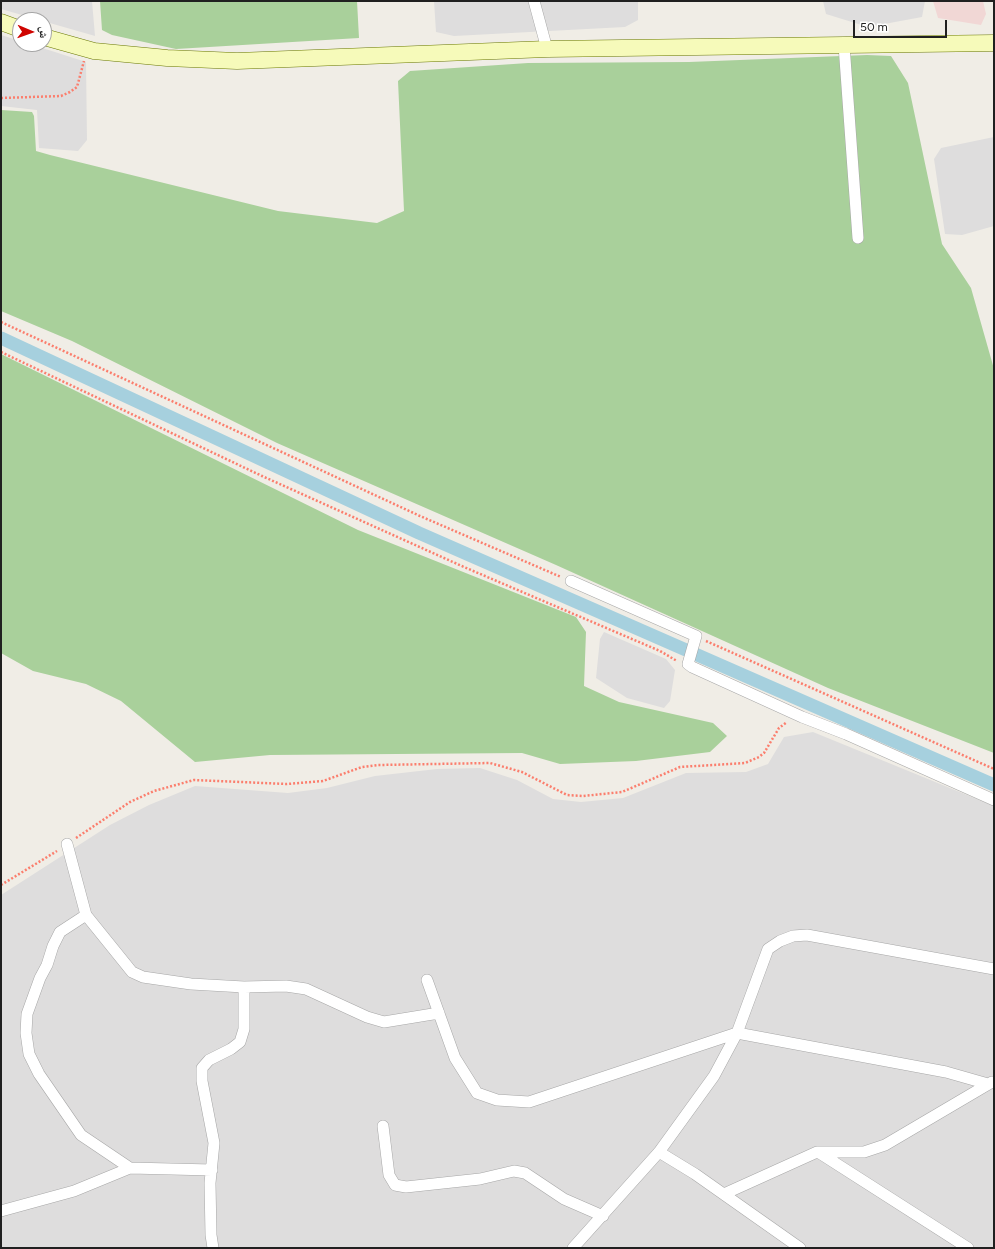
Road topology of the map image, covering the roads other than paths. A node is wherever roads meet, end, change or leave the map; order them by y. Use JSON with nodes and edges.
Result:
{"nodes":[{"id":1,"x":534,"y":1,"type":"edge"},
{"id":2,"x":1,"y":22,"type":"edge"},
{"id":3,"x":12,"y":26,"type":"edge"},
{"id":4,"x":52,"y":39,"type":"edge"},
{"id":5,"x":994,"y":43,"type":"edge"},
{"id":6,"x":844,"y":45,"type":"junction"},
{"id":7,"x":546,"y":49,"type":"junction"},
{"id":8,"x":858,"y":238,"type":"dead end"},
{"id":9,"x":571,"y":581,"type":"road end"},
{"id":10,"x":994,"y":800,"type":"edge"},
{"id":11,"x":68,"y":844,"type":"road end"},
{"id":12,"x":86,"y":915,"type":"junction"},
{"id":13,"x":994,"y":969,"type":"edge"},
{"id":14,"x":427,"y":980,"type":"dead end"},
{"id":15,"x":244,"y":987,"type":"junction"},
{"id":16,"x":439,"y":1013,"type":"junction"},
{"id":17,"x":737,"y":1033,"type":"junction"},
{"id":18,"x":991,"y":1082,"type":"edge"},
{"id":19,"x":382,"y":1126,"type":"dead end"},
{"id":20,"x":659,"y":1152,"type":"junction"},
{"id":21,"x":817,"y":1152,"type":"junction"},
{"id":22,"x":130,"y":1168,"type":"junction"},
{"id":23,"x":212,"y":1170,"type":"junction"},
{"id":24,"x":724,"y":1194,"type":"junction"},
{"id":25,"x":1,"y":1211,"type":"edge"},
{"id":26,"x":603,"y":1216,"type":"junction"},
{"id":27,"x":213,"y":1248,"type":"edge"},
{"id":28,"x":572,"y":1248,"type":"edge"},
{"id":29,"x":800,"y":1248,"type":"edge"},
{"id":30,"x":968,"y":1248,"type":"edge"}],
"edges":[{"from":1,"to":7,"type":"street"},
{"from":2,"to":3,"type":"street"},
{"from":4,"to":7,"type":"street"},
{"from":5,"to":6,"type":"street"},
{"from":6,"to":7,"type":"street"},
{"from":6,"to":8,"type":"street"},
{"from":9,"to":10,"type":"street"},
{"from":11,"to":12,"type":"street"},
{"from":12,"to":15,"type":"street"},
{"from":12,"to":22,"type":"street"},
{"from":13,"to":17,"type":"street"},
{"from":14,"to":16,"type":"street"},
{"from":15,"to":16,"type":"street"},
{"from":15,"to":23,"type":"street"},
{"from":16,"to":17,"type":"street"},
{"from":17,"to":18,"type":"street"},
{"from":17,"to":20,"type":"street"},
{"from":18,"to":21,"type":"street"},
{"from":19,"to":26,"type":"street"},
{"from":20,"to":24,"type":"street"},
{"from":20,"to":26,"type":"street"},
{"from":21,"to":24,"type":"street"},
{"from":21,"to":30,"type":"street"},
{"from":22,"to":23,"type":"street"},
{"from":22,"to":25,"type":"street"},
{"from":23,"to":27,"type":"street"},
{"from":24,"to":29,"type":"street"},
{"from":26,"to":28,"type":"street"}]}
